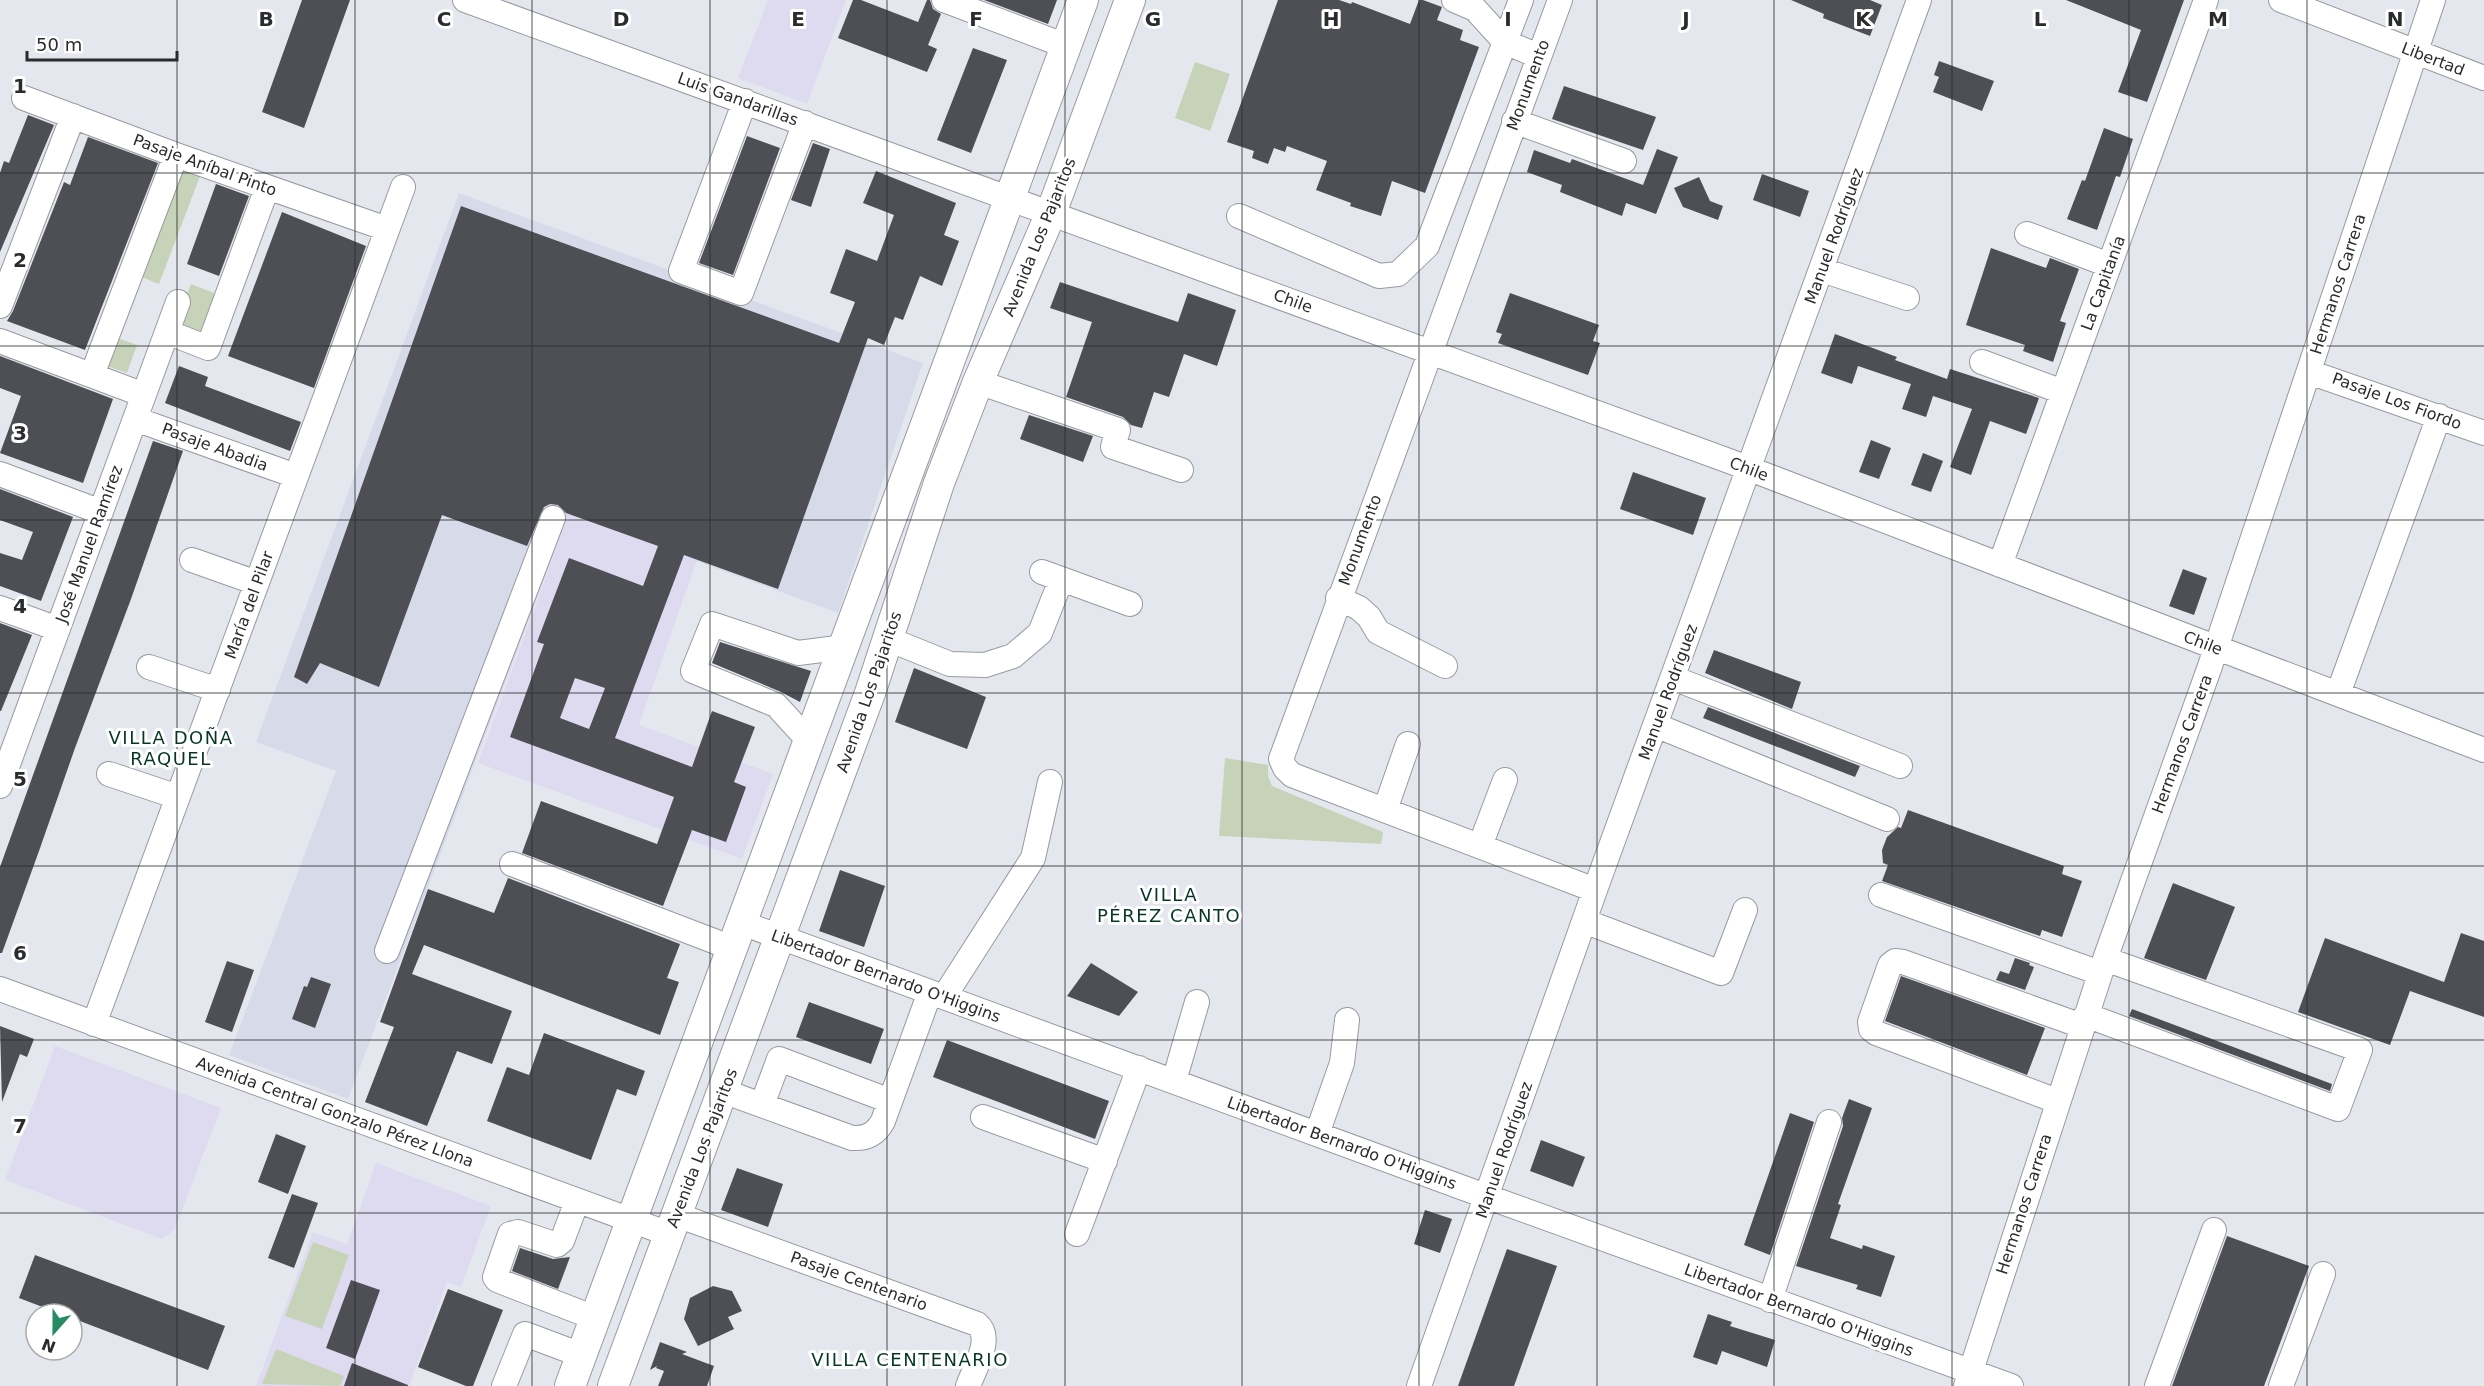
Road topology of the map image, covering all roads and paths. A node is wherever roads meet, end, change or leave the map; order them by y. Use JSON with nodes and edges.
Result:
{"nodes":[{"id":1,"x":465,"y":0,"type":"edge"},
{"id":2,"x":944,"y":0,"type":"edge"},
{"id":3,"x":1083,"y":0,"type":"edge"},
{"id":4,"x":1130,"y":0,"type":"edge"},
{"id":5,"x":1454,"y":0,"type":"edge"},
{"id":6,"x":1521,"y":0,"type":"edge"},
{"id":7,"x":1560,"y":0,"type":"edge"},
{"id":8,"x":1919,"y":0,"type":"edge"},
{"id":9,"x":2206,"y":0,"type":"edge"},
{"id":10,"x":2281,"y":0,"type":"edge"},
{"id":11,"x":2433,"y":0,"type":"edge"},
{"id":12,"x":1505,"y":42,"type":"junction"},
{"id":13,"x":1066,"y":46,"type":"junction"},
{"id":14,"x":2415,"y":52,"type":"junction"},
{"id":15,"x":1538,"y":56,"type":"junction"},
{"id":16,"x":2484,"y":78,"type":"edge"},
{"id":17,"x":24,"y":98,"type":"dead end"},
{"id":18,"x":745,"y":101,"type":"junction"},
{"id":19,"x":73,"y":116,"type":"junction"},
{"id":20,"x":1514,"y":121,"type":"junction"},
{"id":21,"x":805,"y":123,"type":"junction"},
{"id":22,"x":176,"y":155,"type":"junction"},
{"id":23,"x":1624,"y":161,"type":"dead end"},
{"id":24,"x":403,"y":186,"type":"dead end"},
{"id":25,"x":267,"y":188,"type":"junction"},
{"id":26,"x":1010,"y":199,"type":"junction"},
{"id":27,"x":1051,"y":213,"type":"junction"},
{"id":28,"x":1239,"y":216,"type":"dead end"},
{"id":29,"x":387,"y":229,"type":"junction"},
{"id":30,"x":2027,"y":234,"type":"dead end"},
{"id":31,"x":2109,"y":266,"type":"junction"},
{"id":32,"x":1822,"y":270,"type":"junction"},
{"id":33,"x":1907,"y":298,"type":"dead end"},
{"id":34,"x":178,"y":303,"type":"dead end"},
{"id":35,"x":0,"y":306,"type":"edge"},
{"id":36,"x":167,"y":332,"type":"junction"},
{"id":37,"x":0,"y":341,"type":"edge"},
{"id":38,"x":1430,"y":351,"type":"junction"},
{"id":39,"x":1982,"y":362,"type":"dead end"},
{"id":40,"x":2309,"y":372,"type":"junction"},
{"id":41,"x":92,"y":375,"type":"junction"},
{"id":42,"x":978,"y":382,"type":"junction"},
{"id":43,"x":2063,"y":392,"type":"junction"},
{"id":44,"x":144,"y":395,"type":"junction"},
{"id":45,"x":2439,"y":416,"type":"junction"},
{"id":46,"x":135,"y":419,"type":"junction"},
{"id":47,"x":2484,"y":433,"type":"edge"},
{"id":48,"x":1750,"y":469,"type":"junction"},
{"id":49,"x":1181,"y":470,"type":"dead end"},
{"id":50,"x":0,"y":474,"type":"edge"},
{"id":51,"x":296,"y":476,"type":"junction"},
{"id":52,"x":101,"y":512,"type":"junction"},
{"id":53,"x":553,"y":518,"type":"dead end"},
{"id":54,"x":192,"y":560,"type":"dead end"},
{"id":55,"x":2000,"y":566,"type":"junction"},
{"id":56,"x":257,"y":583,"type":"junction"},
{"id":57,"x":1338,"y":598,"type":"junction"},
{"id":58,"x":1130,"y":604,"type":"dead end"},
{"id":59,"x":0,"y":608,"type":"edge"},
{"id":60,"x":57,"y":629,"type":"junction"},
{"id":61,"x":888,"y":639,"type":"junction"},
{"id":62,"x":845,"y":647,"type":"junction"},
{"id":63,"x":2216,"y":648,"type":"junction"},
{"id":64,"x":1445,"y":666,"type":"dead end"},
{"id":65,"x":149,"y":667,"type":"dead end"},
{"id":66,"x":1673,"y":678,"type":"junction"},
{"id":67,"x":218,"y":690,"type":"junction"},
{"id":68,"x":2338,"y":694,"type":"junction"},
{"id":69,"x":1655,"y":725,"type":"junction"},
{"id":70,"x":810,"y":742,"type":"junction"},
{"id":71,"x":1408,"y":744,"type":"dead end"},
{"id":72,"x":7,"y":745,"type":"edge"},
{"id":73,"x":2484,"y":750,"type":"edge"},
{"id":74,"x":1900,"y":766,"type":"dead end"},
{"id":75,"x":109,"y":774,"type":"dead end"},
{"id":76,"x":1505,"y":780,"type":"dead end"},
{"id":77,"x":1050,"y":782,"type":"dead end"},
{"id":78,"x":0,"y":786,"type":"edge"},
{"id":79,"x":178,"y":797,"type":"junction"},
{"id":80,"x":1385,"y":810,"type":"junction"},
{"id":81,"x":1887,"y":819,"type":"dead end"},
{"id":82,"x":1480,"y":846,"type":"junction"},
{"id":83,"x":512,"y":864,"type":"dead end"},
{"id":84,"x":1881,"y":895,"type":"dead end"},
{"id":85,"x":1589,"y":906,"type":"junction"},
{"id":86,"x":1745,"y":910,"type":"dead end"},
{"id":87,"x":737,"y":936,"type":"junction"},
{"id":88,"x":781,"y":938,"type":"junction"},
{"id":89,"x":387,"y":951,"type":"dead end"},
{"id":90,"x":2102,"y":966,"type":"junction"},
{"id":91,"x":0,"y":989,"type":"edge"},
{"id":92,"x":937,"y":995,"type":"junction"},
{"id":93,"x":1197,"y":1002,"type":"dead end"},
{"id":94,"x":1347,"y":1020,"type":"dead end"},
{"id":95,"x":2084,"y":1021,"type":"junction"},
{"id":96,"x":94,"y":1024,"type":"junction"},
{"id":97,"x":1139,"y":1068,"type":"junction"},
{"id":98,"x":1174,"y":1081,"type":"junction"},
{"id":99,"x":1965,"y":1082,"type":"dead end"},
{"id":100,"x":723,"y":1091,"type":"junction"},
{"id":101,"x":890,"y":1101,"type":"junction"},
{"id":102,"x":762,"y":1105,"type":"junction"},
{"id":103,"x":2055,"y":1107,"type":"junction"},
{"id":104,"x":983,"y":1117,"type":"dead end"},
{"id":105,"x":1829,"y":1122,"type":"dead end"},
{"id":106,"x":1317,"y":1134,"type":"junction"},
{"id":107,"x":1105,"y":1161,"type":"junction"},
{"id":108,"x":1488,"y":1197,"type":"junction"},
{"id":109,"x":577,"y":1201,"type":"junction"},
{"id":110,"x":631,"y":1221,"type":"junction"},
{"id":111,"x":673,"y":1225,"type":"junction"},
{"id":112,"x":2214,"y":1230,"type":"dead end"},
{"id":113,"x":1077,"y":1234,"type":"dead end"},
{"id":114,"x":2323,"y":1274,"type":"dead end"},
{"id":115,"x":1770,"y":1300,"type":"junction"},
{"id":116,"x":595,"y":1318,"type":"junction"},
{"id":117,"x":581,"y":1355,"type":"junction"},
{"id":118,"x":1968,"y":1379,"type":"edge"},
{"id":119,"x":504,"y":1386,"type":"edge"},
{"id":120,"x":570,"y":1386,"type":"edge"},
{"id":121,"x":613,"y":1386,"type":"edge"},
{"id":122,"x":969,"y":1386,"type":"edge"},
{"id":123,"x":1419,"y":1386,"type":"edge"},
{"id":124,"x":2011,"y":1386,"type":"edge"},
{"id":125,"x":2157,"y":1386,"type":"edge"},
{"id":126,"x":2282,"y":1386,"type":"edge"}],
"edges":[{"from":1,"to":18,"type":"street","name":"Luis Gandarillas"},
{"from":2,"to":13,"type":"street"},
{"from":3,"to":13,"type":"main road"},
{"from":4,"to":27,"type":"main road","name":"Avenida Los Pajaritos"},
{"from":5,"to":12,"type":"street"},
{"from":6,"to":12,"type":"street"},
{"from":7,"to":15,"type":"street","name":"Monumento"},
{"from":8,"to":32,"type":"street","name":"Manuel Rodríguez"},
{"from":9,"to":31,"type":"street","name":"La Capitanía"},
{"from":10,"to":14,"type":"street","name":"Libertad"},
{"from":11,"to":14,"type":"street","name":"Hermanos Carrera"},
{"from":12,"to":15,"type":"street"},
{"from":12,"to":28,"type":"street"},
{"from":13,"to":26,"type":"main road"},
{"from":14,"to":16,"type":"street","name":"Libertad"},
{"from":14,"to":40,"type":"street","name":"Hermanos Carrera"},
{"from":15,"to":20,"type":"street","name":"Monumento"},
{"from":17,"to":19,"type":"street","name":"Pasaje Aníbal Pinto"},
{"from":18,"to":21,"type":"street","name":"Luis Gandarillas"},
{"from":18,"to":21,"type":"street"},
{"from":19,"to":22,"type":"street","name":"Pasaje Aníbal Pinto"},
{"from":19,"to":35,"type":"street"},
{"from":20,"to":23,"type":"street"},
{"from":20,"to":38,"type":"street","name":"Monumento"},
{"from":21,"to":26,"type":"street","name":"Luis Gandarillas"},
{"from":22,"to":25,"type":"street","name":"Pasaje Aníbal Pinto"},
{"from":22,"to":41,"type":"street"},
{"from":24,"to":29,"type":"street","name":"María del Pilar"},
{"from":25,"to":29,"type":"street","name":"Pasaje Aníbal Pinto"},
{"from":25,"to":36,"type":"street"},
{"from":26,"to":27,"type":"street","name":"Chile"},
{"from":26,"to":62,"type":"main road"},
{"from":27,"to":38,"type":"street","name":"Chile"},
{"from":27,"to":42,"type":"main road","name":"Avenida Los Pajaritos"},
{"from":29,"to":51,"type":"street","name":"María del Pilar"},
{"from":30,"to":31,"type":"street"},
{"from":31,"to":43,"type":"street","name":"La Capitanía"},
{"from":32,"to":33,"type":"street"},
{"from":32,"to":48,"type":"street","name":"Manuel Rodríguez"},
{"from":34,"to":36,"type":"street","name":"José Manuel Ramírez"},
{"from":36,"to":44,"type":"street","name":"José Manuel Ramírez"},
{"from":37,"to":41,"type":"street"},
{"from":38,"to":48,"type":"street","name":"Chile"},
{"from":38,"to":57,"type":"street","name":"Monumento"},
{"from":39,"to":43,"type":"street"},
{"from":40,"to":45,"type":"street","name":"Pasaje Los Fiordo"},
{"from":40,"to":63,"type":"street","name":"Hermanos Carrera"},
{"from":41,"to":44,"type":"street"},
{"from":42,"to":49,"type":"street"},
{"from":42,"to":61,"type":"main road","name":"Avenida Los Pajaritos"},
{"from":43,"to":55,"type":"street","name":"La Capitanía"},
{"from":44,"to":46,"type":"street","name":"José Manuel Ramírez"},
{"from":45,"to":47,"type":"street","name":"Pasaje Los Fiordo"},
{"from":45,"to":68,"type":"street"},
{"from":46,"to":51,"type":"street","name":"Pasaje Abadia"},
{"from":46,"to":52,"type":"street","name":"José Manuel Ramírez"},
{"from":48,"to":55,"type":"street","name":"Chile"},
{"from":48,"to":66,"type":"street","name":"Manuel Rodríguez"},
{"from":50,"to":52,"type":"street"},
{"from":51,"to":56,"type":"street","name":"María del Pilar"},
{"from":52,"to":60,"type":"street","name":"José Manuel Ramírez"},
{"from":53,"to":89,"type":"street"},
{"from":54,"to":56,"type":"street"},
{"from":55,"to":63,"type":"street","name":"Chile"},
{"from":56,"to":67,"type":"street","name":"María del Pilar"},
{"from":57,"to":64,"type":"street"},
{"from":57,"to":80,"type":"street","name":"Monumento"},
{"from":58,"to":61,"type":"street"},
{"from":59,"to":60,"type":"street"},
{"from":60,"to":72,"type":"street","name":"José Manuel Ramírez"},
{"from":61,"to":88,"type":"main road","name":"Avenida Los Pajaritos"},
{"from":62,"to":70,"type":"main road"},
{"from":62,"to":70,"type":"street"},
{"from":63,"to":68,"type":"street","name":"Chile"},
{"from":63,"to":90,"type":"street","name":"Hermanos Carrera"},
{"from":65,"to":67,"type":"street"},
{"from":66,"to":69,"type":"street","name":"Manuel Rodríguez"},
{"from":66,"to":74,"type":"street"},
{"from":67,"to":79,"type":"street","name":"María del Pilar"},
{"from":68,"to":73,"type":"street","name":"Chile"},
{"from":69,"to":81,"type":"street"},
{"from":69,"to":85,"type":"street","name":"Manuel Rodríguez"},
{"from":70,"to":87,"type":"main road"},
{"from":71,"to":80,"type":"street"},
{"from":72,"to":78,"type":"street","name":"José Manuel Ramírez"},
{"from":75,"to":79,"type":"street"},
{"from":76,"to":82,"type":"street"},
{"from":77,"to":92,"type":"street"},
{"from":79,"to":96,"type":"street","name":"María del Pilar"},
{"from":80,"to":82,"type":"street","name":"Monumento"},
{"from":82,"to":85,"type":"street","name":"Monumento"},
{"from":83,"to":87,"type":"street","name":"Libertador Bernardo O'Higgins"},
{"from":84,"to":90,"type":"street"},
{"from":85,"to":86,"type":"street","name":"Monumento"},
{"from":85,"to":108,"type":"street","name":"Manuel Rodríguez"},
{"from":87,"to":88,"type":"street","name":"Libertador Bernardo O'Higgins"},
{"from":87,"to":110,"type":"main road"},
{"from":88,"to":92,"type":"street","name":"Libertador Bernardo O'Higgins"},
{"from":88,"to":100,"type":"main road","name":"Avenida Los Pajaritos"},
{"from":90,"to":95,"type":"street","name":"Hermanos Carrera"},
{"from":90,"to":95,"type":"street"},
{"from":91,"to":96,"type":"street","name":"Avenida Central Gonzalo Pérez Llona"},
{"from":92,"to":97,"type":"street","name":"Libertador Bernardo O'Higgins"},
{"from":92,"to":101,"type":"street"},
{"from":93,"to":98,"type":"street"},
{"from":94,"to":106,"type":"street"},
{"from":95,"to":103,"type":"street","name":"Hermanos Carrera"},
{"from":95,"to":103,"type":"street"},
{"from":96,"to":109,"type":"street","name":"Avenida Central Gonzalo Pérez Llona"},
{"from":97,"to":98,"type":"street","name":"Libertador Bernardo O'Higgins"},
{"from":97,"to":107,"type":"street"},
{"from":98,"to":106,"type":"street","name":"Libertador Bernardo O'Higgins"},
{"from":99,"to":103,"type":"street"},
{"from":100,"to":102,"type":"street"},
{"from":100,"to":111,"type":"main road","name":"Avenida Los Pajaritos"},
{"from":101,"to":102,"type":"street"},
{"from":101,"to":102,"type":"street"},
{"from":103,"to":118,"type":"street","name":"Hermanos Carrera"},
{"from":104,"to":107,"type":"street"},
{"from":105,"to":115,"type":"street"},
{"from":106,"to":108,"type":"street","name":"Libertador Bernardo O'Higgins"},
{"from":107,"to":113,"type":"street"},
{"from":108,"to":115,"type":"street","name":"Libertador Bernardo O'Higgins"},
{"from":108,"to":123,"type":"street","name":"Manuel Rodríguez"},
{"from":109,"to":110,"type":"street","name":"Avenida Central Gonzalo Pérez Llona"},
{"from":109,"to":116,"type":"street"},
{"from":110,"to":111,"type":"street","name":"Avenida Central Gonzalo Pérez Llona"},
{"from":110,"to":116,"type":"main road"},
{"from":111,"to":121,"type":"main road","name":"Avenida Los Pajaritos"},
{"from":111,"to":122,"type":"street","name":"Pasaje Centenario"},
{"from":112,"to":125,"type":"street"},
{"from":114,"to":126,"type":"street"},
{"from":115,"to":118,"type":"street","name":"Libertador Bernardo O'Higgins"},
{"from":116,"to":117,"type":"main road"},
{"from":117,"to":119,"type":"street"},
{"from":117,"to":120,"type":"main road"},
{"from":118,"to":124,"type":"street","name":"Libertador Bernardo O'Higgins"}]}
